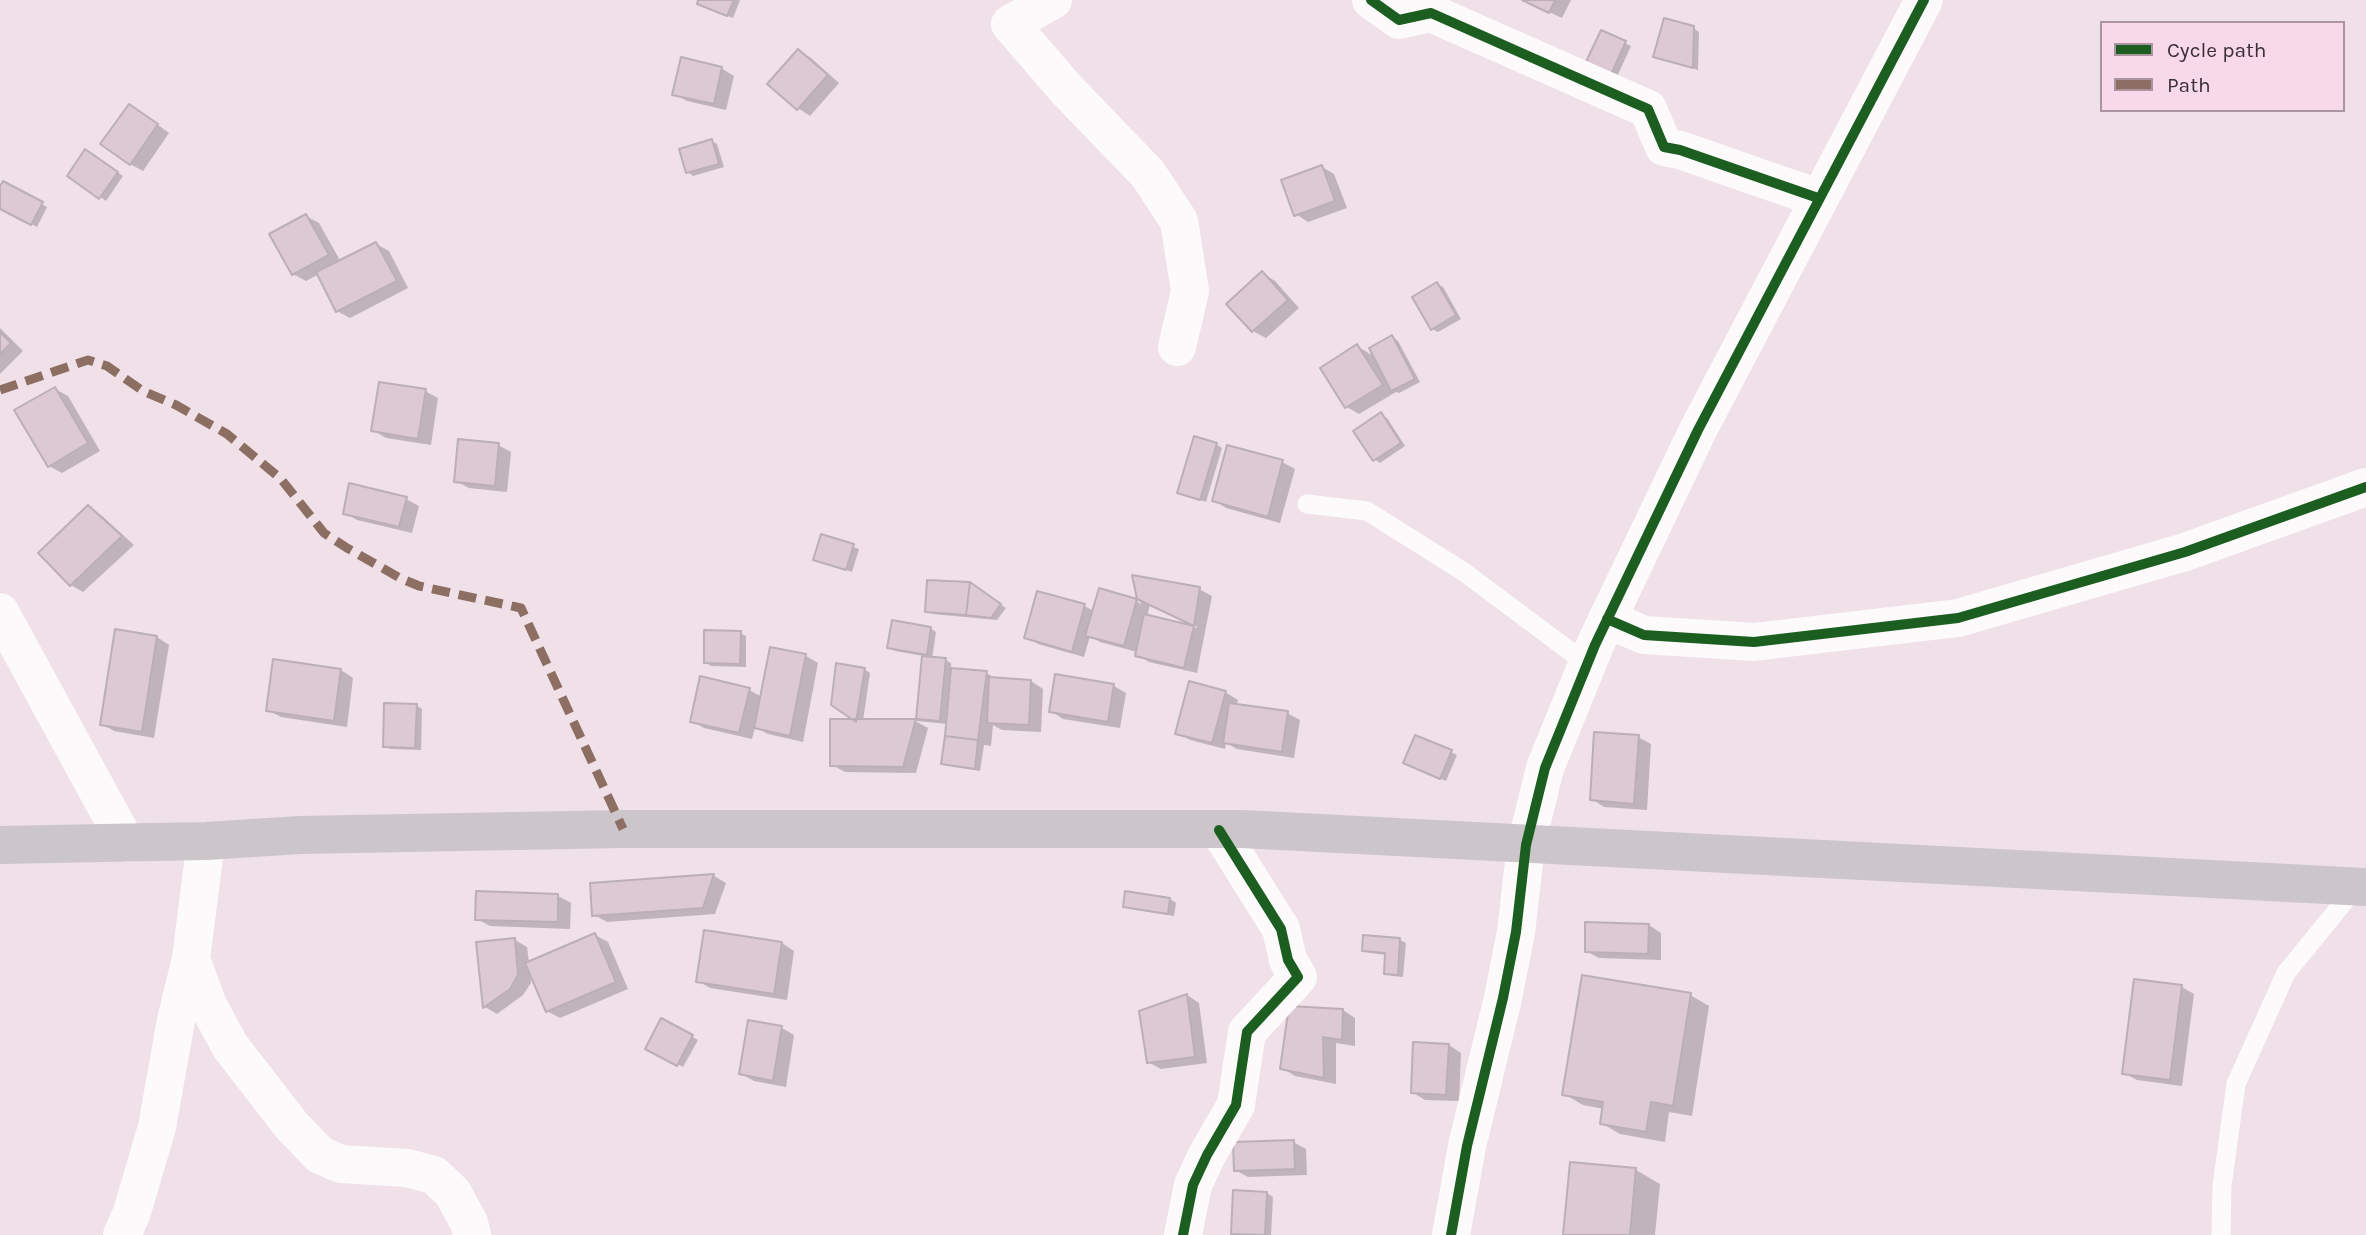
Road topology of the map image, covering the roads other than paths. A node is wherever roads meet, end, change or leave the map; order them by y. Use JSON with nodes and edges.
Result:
{"nodes":[{"id":1,"x":1053,"y":0,"type":"edge"},
{"id":2,"x":1371,"y":0,"type":"edge"},
{"id":3,"x":1924,"y":0,"type":"edge"},
{"id":4,"x":1818,"y":198,"type":"junction"},
{"id":5,"x":1177,"y":347,"type":"dead end"},
{"id":6,"x":2366,"y":486,"type":"edge"},
{"id":7,"x":1307,"y":504,"type":"dead end"},
{"id":8,"x":0,"y":612,"type":"edge"},
{"id":9,"x":1606,"y":619,"type":"junction"},
{"id":10,"x":1587,"y":664,"type":"junction"},
{"id":11,"x":1219,"y":830,"type":"junction"},
{"id":12,"x":206,"y":841,"type":"junction"},
{"id":13,"x":126,"y":843,"type":"junction"},
{"id":14,"x":0,"y":845,"type":"edge"},
{"id":15,"x":1525,"y":845,"type":"junction"},
{"id":16,"x":2361,"y":887,"type":"edge"},
{"id":17,"x":191,"y":959,"type":"junction"},
{"id":18,"x":122,"y":1235,"type":"edge"},
{"id":19,"x":472,"y":1235,"type":"edge"},
{"id":20,"x":1183,"y":1235,"type":"edge"},
{"id":21,"x":1451,"y":1235,"type":"edge"},
{"id":22,"x":2221,"y":1235,"type":"edge"}],
"edges":[{"from":1,"to":5,"type":"street"},
{"from":2,"to":4,"type":"street"},
{"from":3,"to":4,"type":"street"},
{"from":4,"to":9,"type":"street"},
{"from":6,"to":9,"type":"street"},
{"from":7,"to":10,"type":"lane"},
{"from":8,"to":13,"type":"street"},
{"from":9,"to":10,"type":"street"},
{"from":10,"to":15,"type":"street"},
{"from":11,"to":12,"type":"main road"},
{"from":11,"to":15,"type":"main road"},
{"from":11,"to":20,"type":"street"},
{"from":12,"to":13,"type":"main road"},
{"from":12,"to":17,"type":"street"},
{"from":13,"to":14,"type":"main road"},
{"from":15,"to":16,"type":"main road"},
{"from":15,"to":21,"type":"street"},
{"from":16,"to":22,"type":"lane"},
{"from":17,"to":18,"type":"street"},
{"from":17,"to":19,"type":"street"}]}
